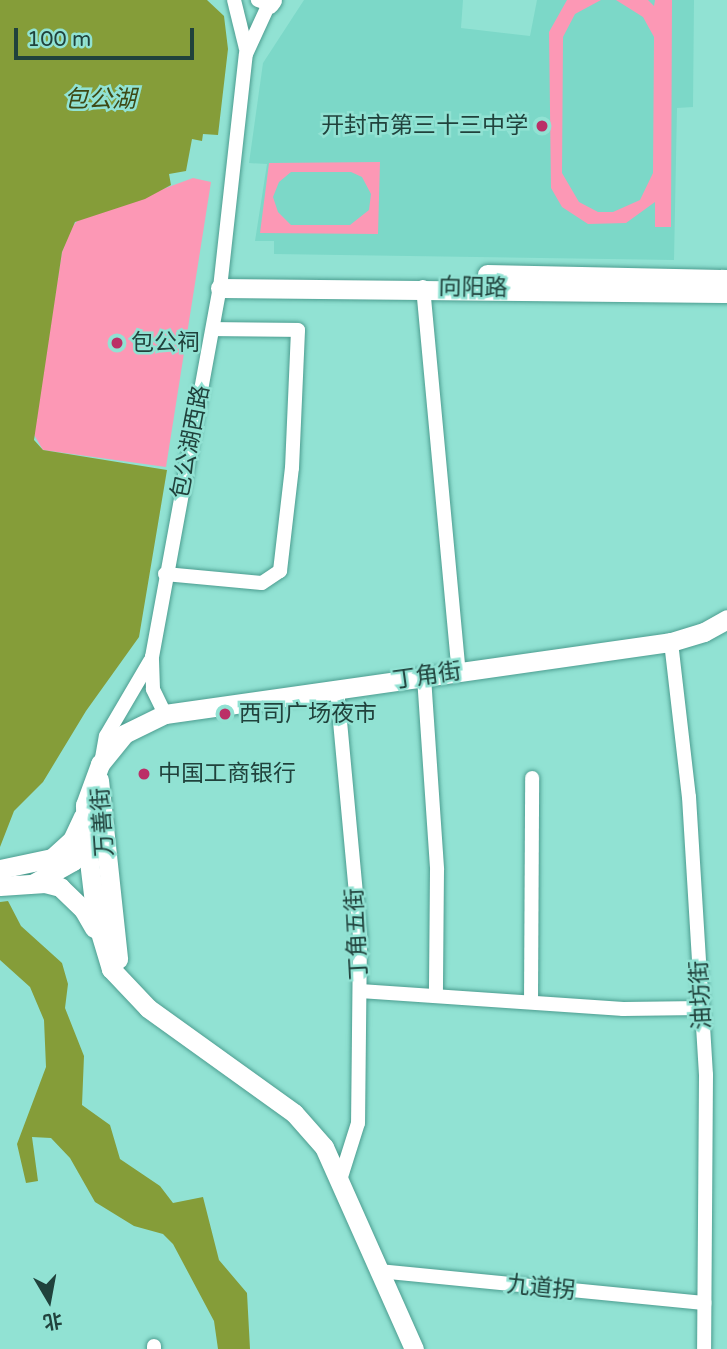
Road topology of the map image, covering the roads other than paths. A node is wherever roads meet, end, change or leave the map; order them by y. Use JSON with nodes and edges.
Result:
{"nodes":[{"id":1,"x":234,"y":0,"type":"edge"},
{"id":2,"x":266,"y":1,"type":"edge"},
{"id":3,"x":246,"y":54,"type":"junction"},
{"id":4,"x":727,"y":279,"type":"edge"},
{"id":5,"x":220,"y":282,"type":"junction"},
{"id":6,"x":423,"y":287,"type":"junction"},
{"id":7,"x":727,"y":293,"type":"edge"},
{"id":8,"x":213,"y":329,"type":"junction"},
{"id":9,"x":165,"y":574,"type":"junction"},
{"id":10,"x":727,"y":619,"type":"edge"},
{"id":11,"x":671,"y":642,"type":"junction"},
{"id":12,"x":152,"y":657,"type":"junction"},
{"id":13,"x":459,"y":672,"type":"junction"},
{"id":14,"x":424,"y":677,"type":"junction"},
{"id":15,"x":337,"y":689,"type":"junction"},
{"id":16,"x":166,"y":713,"type":"junction"},
{"id":17,"x":100,"y":764,"type":"junction"},
{"id":18,"x":533,"y":778,"type":"dead end"},
{"id":19,"x":92,"y":803,"type":"junction"},
{"id":20,"x":86,"y":836,"type":"junction"},
{"id":21,"x":0,"y":869,"type":"edge"},
{"id":22,"x":40,"y":871,"type":"junction"},
{"id":23,"x":0,"y":886,"type":"edge"},
{"id":24,"x":94,"y":909,"type":"junction"},
{"id":25,"x":108,"y":946,"type":"junction"},
{"id":26,"x":360,"y":991,"type":"junction"},
{"id":27,"x":436,"y":996,"type":"junction"},
{"id":28,"x":531,"y":1002,"type":"junction"},
{"id":29,"x":701,"y":1008,"type":"junction"},
{"id":30,"x":341,"y":1177,"type":"junction"},
{"id":31,"x":378,"y":1271,"type":"junction"},
{"id":32,"x":704,"y":1303,"type":"junction"},
{"id":33,"x":414,"y":1349,"type":"edge"},
{"id":34,"x":704,"y":1349,"type":"edge"}],
"edges":[{"from":1,"to":3,"type":"street"},
{"from":2,"to":3,"type":"street","name":"包公湖西路"},
{"from":3,"to":5,"type":"street","name":"包公湖西路"},
{"from":4,"to":5,"type":"street","name":"向阳路"},
{"from":5,"to":6,"type":"street","name":"向阳路"},
{"from":5,"to":8,"type":"street","name":"包公湖西路"},
{"from":6,"to":7,"type":"street","name":"向阳路"},
{"from":6,"to":13,"type":"street"},
{"from":8,"to":9,"type":"street","name":"包公湖西路"},
{"from":8,"to":9,"type":"street"},
{"from":9,"to":12,"type":"street","name":"包公湖西路"},
{"from":10,"to":11,"type":"street","name":"丁角街"},
{"from":11,"to":13,"type":"street","name":"丁角街"},
{"from":11,"to":29,"type":"street","name":"油坊街"},
{"from":12,"to":16,"type":"street","name":"包公湖西路"},
{"from":12,"to":17,"type":"street"},
{"from":13,"to":14,"type":"street","name":"丁角街"},
{"from":14,"to":15,"type":"street","name":"丁角街"},
{"from":14,"to":27,"type":"street"},
{"from":15,"to":16,"type":"street","name":"丁角街"},
{"from":15,"to":26,"type":"street","name":"丁角五街"},
{"from":16,"to":17,"type":"street","name":"丁角街"},
{"from":17,"to":19,"type":"street","name":"万善街"},
{"from":18,"to":28,"type":"street"},
{"from":19,"to":20,"type":"street"},
{"from":19,"to":22,"type":"street"},
{"from":19,"to":25,"type":"street","name":"万善街"},
{"from":20,"to":22,"type":"street"},
{"from":20,"to":24,"type":"street","name":"万善街"},
{"from":21,"to":22,"type":"street"},
{"from":22,"to":23,"type":"street"},
{"from":22,"to":24,"type":"street"},
{"from":22,"to":25,"type":"street"},
{"from":24,"to":25,"type":"street"},
{"from":25,"to":30,"type":"street","name":"万善街"},
{"from":26,"to":27,"type":"street"},
{"from":26,"to":30,"type":"street","name":"丁角五街"},
{"from":27,"to":28,"type":"street"},
{"from":28,"to":29,"type":"street"},
{"from":29,"to":32,"type":"street","name":"油坊街"},
{"from":30,"to":31,"type":"street","name":"万善街"},
{"from":31,"to":32,"type":"street","name":"九道拐"},
{"from":31,"to":33,"type":"street","name":"万善街"},
{"from":32,"to":34,"type":"street","name":"油坊街"}]}
